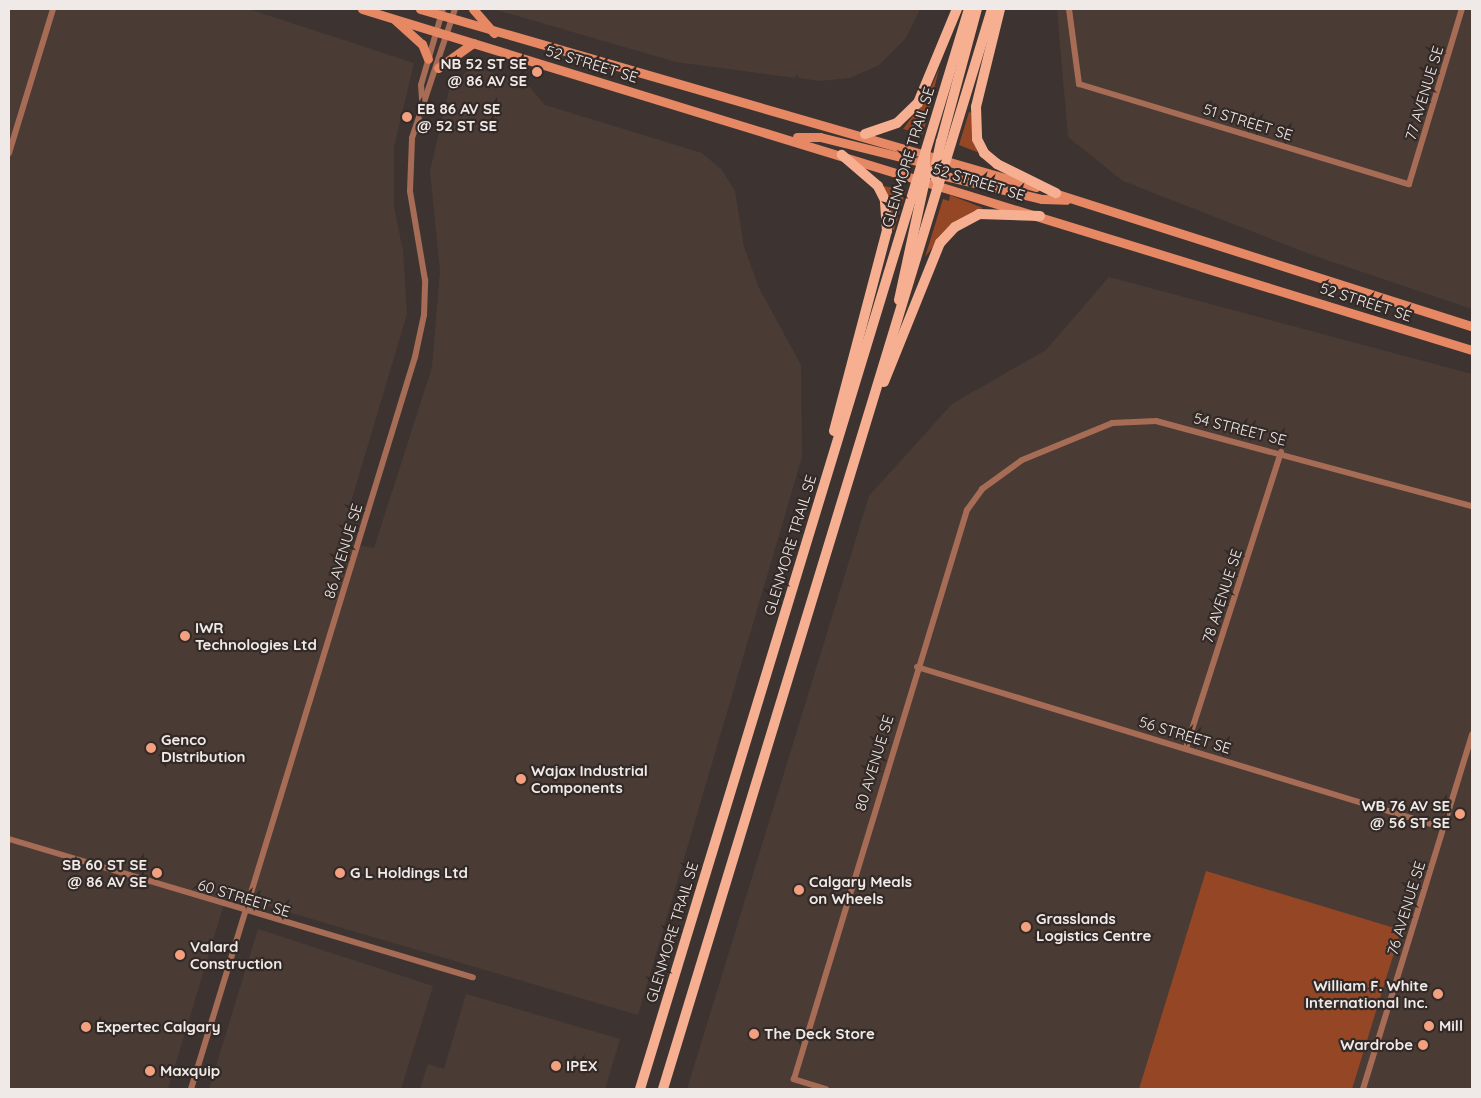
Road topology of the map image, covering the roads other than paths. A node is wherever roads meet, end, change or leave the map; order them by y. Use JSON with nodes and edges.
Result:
{"nodes":[{"id":1,"x":53,"y":9,"type":"edge"},
{"id":2,"x":362,"y":9,"type":"edge"},
{"id":3,"x":420,"y":9,"type":"edge"},
{"id":4,"x":455,"y":9,"type":"edge"},
{"id":5,"x":473,"y":9,"type":"edge"},
{"id":6,"x":957,"y":9,"type":"edge"},
{"id":7,"x":969,"y":9,"type":"edge"},
{"id":8,"x":977,"y":9,"type":"edge"},
{"id":9,"x":992,"y":9,"type":"edge"},
{"id":10,"x":1000,"y":9,"type":"edge"},
{"id":11,"x":1069,"y":9,"type":"edge"},
{"id":12,"x":1462,"y":9,"type":"edge"},
{"id":13,"x":442,"y":12,"type":"edge"},
{"id":14,"x":393,"y":18,"type":"junction"},
{"id":15,"x":452,"y":19,"type":"junction"},
{"id":16,"x":436,"y":31,"type":"junction"},
{"id":17,"x":494,"y":33,"type":"junction"},
{"id":18,"x":447,"y":35,"type":"junction"},
{"id":19,"x":473,"y":43,"type":"junction"},
{"id":20,"x":428,"y":59,"type":"junction"},
{"id":21,"x":438,"y":68,"type":"junction"},
{"id":22,"x":422,"y":98,"type":"junction"},
{"id":23,"x":865,"y":134,"type":"junction"},
{"id":24,"x":785,"y":136,"type":"junction"},
{"id":25,"x":9,"y":153,"type":"edge"},
{"id":26,"x":842,"y":155,"type":"junction"},
{"id":27,"x":931,"y":168,"type":"junction"},
{"id":28,"x":1409,"y":184,"type":"joint"},
{"id":29,"x":1056,"y":193,"type":"junction"},
{"id":30,"x":1078,"y":200,"type":"junction"},
{"id":31,"x":1040,"y":216,"type":"junction"},
{"id":32,"x":1472,"y":326,"type":"edge"},
{"id":33,"x":1472,"y":350,"type":"edge"},
{"id":34,"x":871,"y":404,"type":"junction"},
{"id":35,"x":835,"y":449,"type":"junction"},
{"id":36,"x":1281,"y":452,"type":"junction"},
{"id":37,"x":1006,"y":469,"type":"joint"},
{"id":38,"x":1472,"y":506,"type":"edge"},
{"id":39,"x":918,"y":667,"type":"junction"},
{"id":40,"x":1472,"y":734,"type":"edge"},
{"id":41,"x":1186,"y":748,"type":"junction"},
{"id":42,"x":1444,"y":828,"type":"junction"},
{"id":43,"x":9,"y":839,"type":"edge"},
{"id":44,"x":247,"y":912,"type":"junction"},
{"id":45,"x":472,"y":977,"type":"dead end"},
{"id":46,"x":191,"y":1089,"type":"edge"},
{"id":47,"x":640,"y":1089,"type":"edge"},
{"id":48,"x":663,"y":1089,"type":"edge"},
{"id":49,"x":826,"y":1089,"type":"edge"},
{"id":50,"x":1363,"y":1089,"type":"edge"}],
"edges":[{"from":1,"to":25,"type":"street"},
{"from":2,"to":14,"type":"main road","name":"52 STREET SE"},
{"from":3,"to":13,"type":"main road","name":"52 STREET SE"},
{"from":4,"to":15,"type":"street","name":"86 AVENUE SE"},
{"from":5,"to":17,"type":"main road"},
{"from":6,"to":23,"type":"main road"},
{"from":7,"to":27,"type":"main road","name":"GLENMORE TRAIL SE"},
{"from":8,"to":27,"type":"main road"},
{"from":9,"to":27,"type":"main road","name":"GLENMORE TRAIL SE"},
{"from":10,"to":29,"type":"main road"},
{"from":11,"to":28,"type":"street","name":"51 STREET SE"},
{"from":12,"to":28,"type":"street","name":"77 AVENUE SE"},
{"from":13,"to":15,"type":"main road","name":"52 STREET SE"},
{"from":13,"to":16,"type":"street","name":"86 AVENUE SE"},
{"from":14,"to":16,"type":"main road","name":"52 STREET SE"},
{"from":14,"to":20,"type":"main road"},
{"from":15,"to":17,"type":"main road","name":"52 STREET SE"},
{"from":15,"to":18,"type":"street","name":"86 AVENUE SE"},
{"from":16,"to":18,"type":"main road","name":"52 STREET SE"},
{"from":16,"to":20,"type":"street","name":"86 AVENUE SE"},
{"from":17,"to":23,"type":"main road","name":"52 STREET SE"},
{"from":18,"to":19,"type":"main road","name":"52 STREET SE"},
{"from":18,"to":21,"type":"street","name":"86 AVENUE SE"},
{"from":19,"to":21,"type":"main road"},
{"from":19,"to":24,"type":"main road","name":"52 STREET SE"},
{"from":20,"to":22,"type":"street","name":"86 AVENUE SE"},
{"from":21,"to":22,"type":"street","name":"86 AVENUE SE"},
{"from":22,"to":44,"type":"street","name":"86 AVENUE SE"},
{"from":23,"to":27,"type":"main road","name":"52 STREET SE"},
{"from":24,"to":26,"type":"main road","name":"52 STREET SE"},
{"from":24,"to":27,"type":"main road"},
{"from":26,"to":27,"type":"main road","name":"52 STREET SE"},
{"from":26,"to":35,"type":"main road"},
{"from":27,"to":29,"type":"main road","name":"52 STREET SE"},
{"from":27,"to":30,"type":"main road"},
{"from":27,"to":31,"type":"main road","name":"52 STREET SE"},
{"from":27,"to":34,"type":"main road","name":"GLENMORE TRAIL SE"},
{"from":27,"to":35,"type":"main road","name":"GLENMORE TRAIL SE"},
{"from":29,"to":30,"type":"main road","name":"52 STREET SE"},
{"from":30,"to":32,"type":"main road","name":"52 STREET SE"},
{"from":31,"to":33,"type":"main road","name":"52 STREET SE"},
{"from":31,"to":34,"type":"main road"},
{"from":34,"to":48,"type":"main road","name":"GLENMORE TRAIL SE"},
{"from":35,"to":47,"type":"main road","name":"GLENMORE TRAIL SE"},
{"from":36,"to":37,"type":"street","name":"54 STREET SE"},
{"from":36,"to":38,"type":"street","name":"54 STREET SE"},
{"from":36,"to":41,"type":"street","name":"78 AVENUE SE"},
{"from":37,"to":39,"type":"street","name":"80 AVENUE SE"},
{"from":39,"to":41,"type":"street","name":"56 STREET SE"},
{"from":39,"to":49,"type":"street","name":"80 AVENUE SE"},
{"from":40,"to":42,"type":"street","name":"76 AVENUE SE"},
{"from":41,"to":42,"type":"street","name":"56 STREET SE"},
{"from":42,"to":50,"type":"street","name":"76 AVENUE SE"},
{"from":43,"to":44,"type":"street","name":"60 STREET SE"},
{"from":44,"to":45,"type":"street","name":"60 STREET SE"},
{"from":44,"to":46,"type":"street","name":"86 AVENUE SE"}]}
